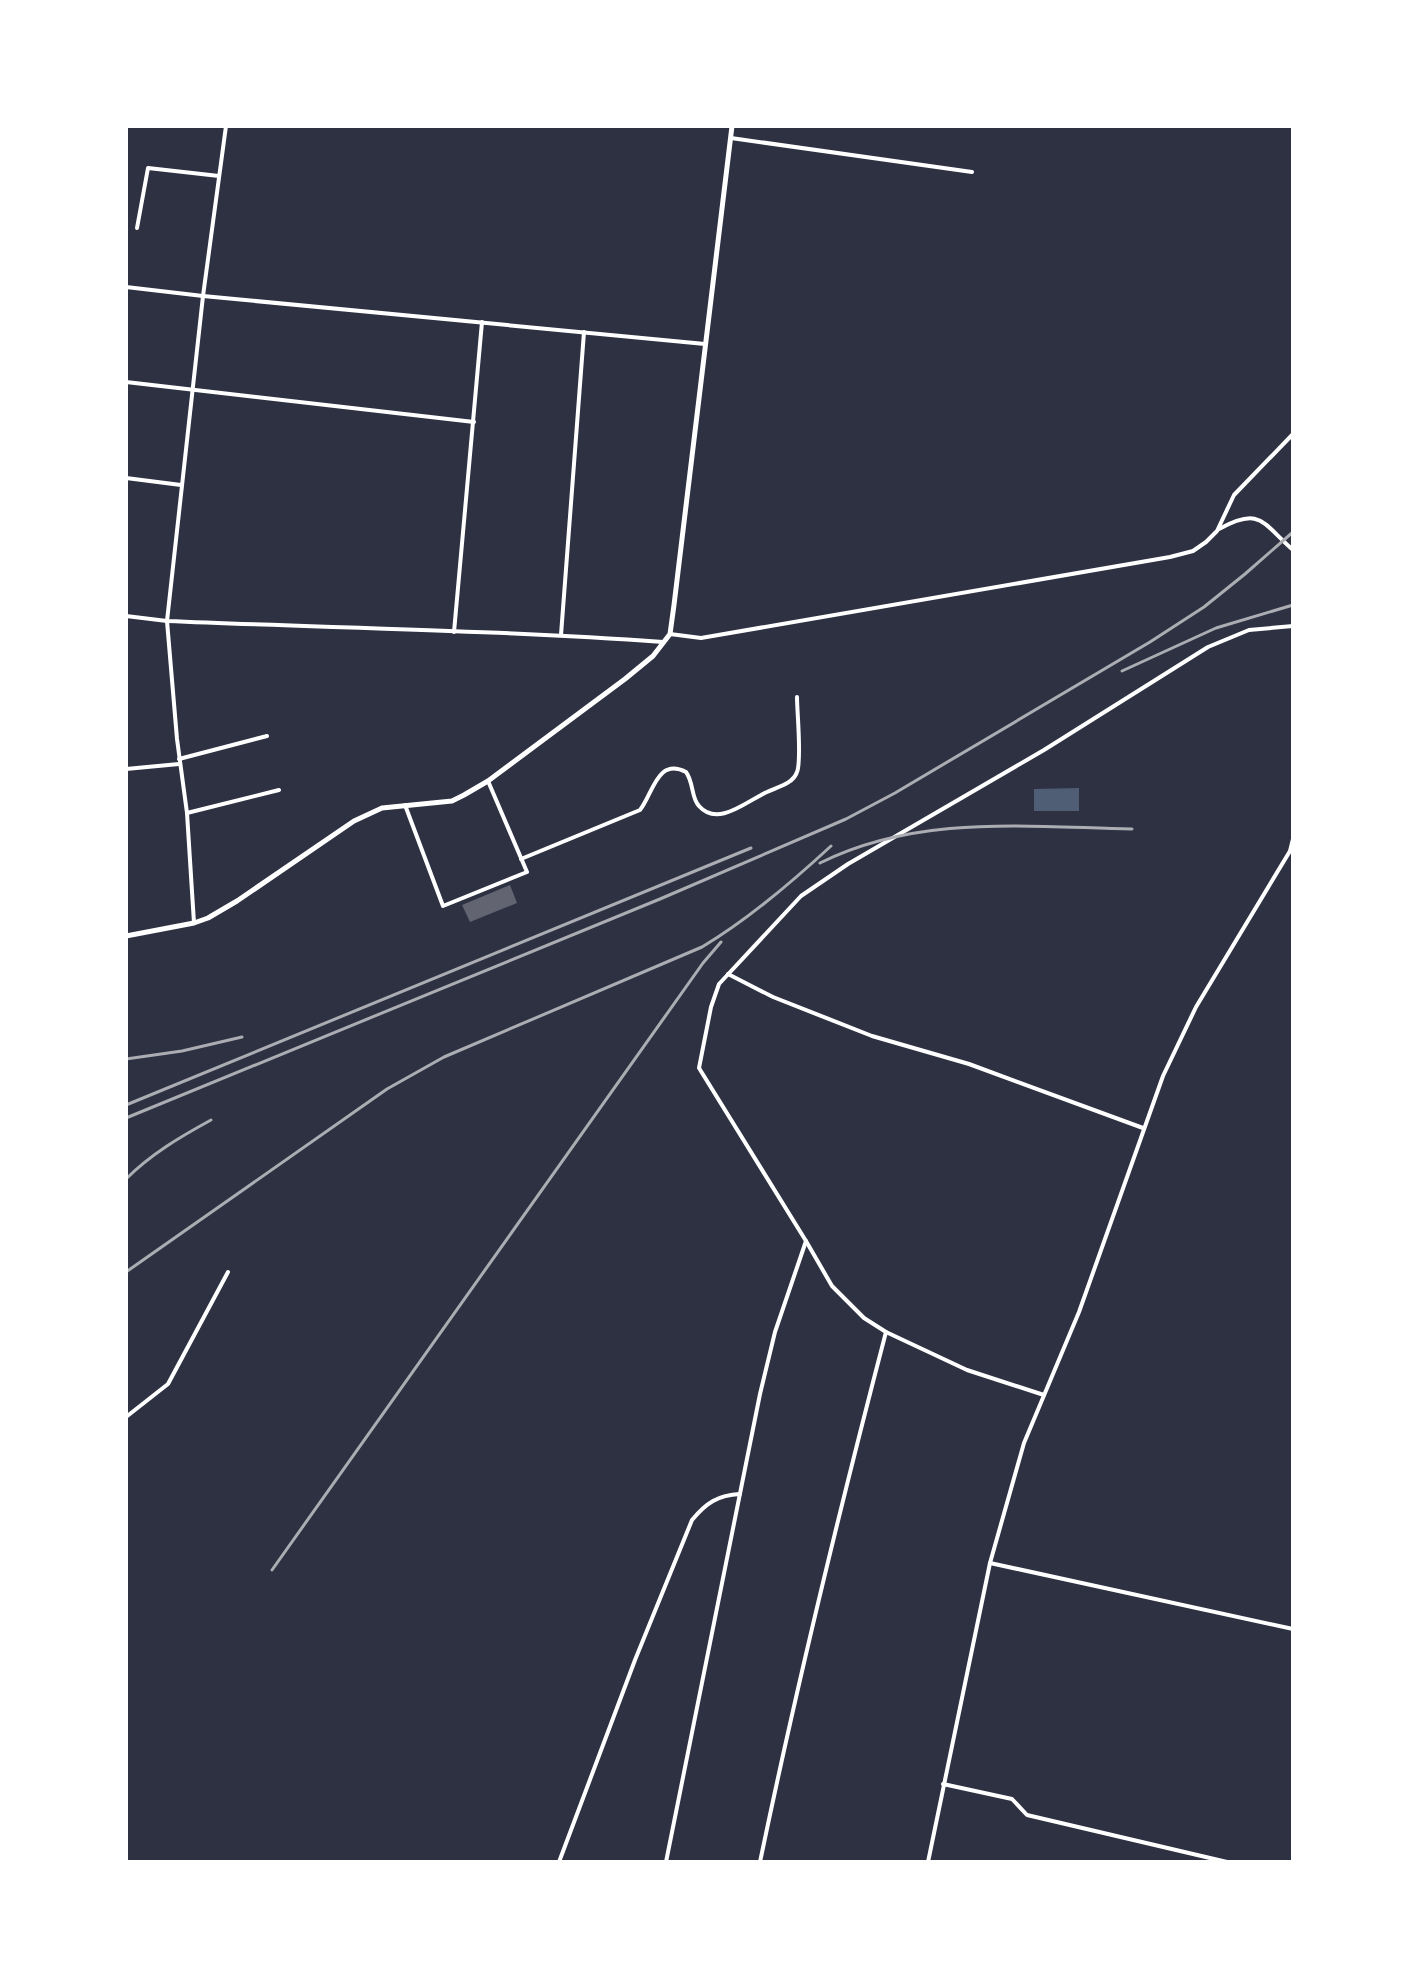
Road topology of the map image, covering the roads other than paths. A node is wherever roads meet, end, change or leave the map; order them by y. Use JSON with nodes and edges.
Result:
{"nodes":[{"id":1,"x":226,"y":126,"type":"edge"},
{"id":2,"x":732,"y":126,"type":"edge"},
{"id":3,"x":731,"y":138,"type":"junction"},
{"id":4,"x":972,"y":172,"type":"dead end"},
{"id":5,"x":219,"y":176,"type":"junction"},
{"id":6,"x":137,"y":228,"type":"dead end"},
{"id":7,"x":126,"y":287,"type":"edge"},
{"id":8,"x":203,"y":296,"type":"junction"},
{"id":9,"x":482,"y":322,"type":"junction"},
{"id":10,"x":584,"y":332,"type":"junction"},
{"id":11,"x":707,"y":344,"type":"junction"},
{"id":12,"x":126,"y":382,"type":"edge"},
{"id":13,"x":192,"y":389,"type":"junction"},
{"id":14,"x":474,"y":422,"type":"junction"},
{"id":15,"x":1293,"y":434,"type":"edge"},
{"id":16,"x":126,"y":478,"type":"edge"},
{"id":17,"x":181,"y":485,"type":"junction"},
{"id":18,"x":1217,"y":531,"type":"junction"},
{"id":19,"x":1293,"y":550,"type":"edge"},
{"id":20,"x":126,"y":616,"type":"edge"},
{"id":21,"x":167,"y":621,"type":"junction"},
{"id":22,"x":1293,"y":626,"type":"edge"},
{"id":23,"x":454,"y":632,"type":"junction"},
{"id":24,"x":670,"y":634,"type":"junction"},
{"id":25,"x":561,"y":635,"type":"junction"},
{"id":26,"x":665,"y":642,"type":"junction"},
{"id":27,"x":797,"y":697,"type":"dead end"},
{"id":28,"x":267,"y":736,"type":"dead end"},
{"id":29,"x":180,"y":761,"type":"junction"},
{"id":30,"x":126,"y":769,"type":"edge"},
{"id":31,"x":488,"y":781,"type":"junction"},
{"id":32,"x":279,"y":790,"type":"dead end"},
{"id":33,"x":405,"y":805,"type":"junction"},
{"id":34,"x":187,"y":813,"type":"junction"},
{"id":35,"x":1293,"y":839,"type":"edge"},
{"id":36,"x":521,"y":859,"type":"junction"},
{"id":37,"x":194,"y":923,"type":"junction"},
{"id":38,"x":126,"y":936,"type":"edge"},
{"id":39,"x":728,"y":974,"type":"junction"},
{"id":40,"x":1143,"y":1128,"type":"junction"},
{"id":41,"x":806,"y":1241,"type":"junction"},
{"id":42,"x":228,"y":1272,"type":"dead end"},
{"id":43,"x":886,"y":1332,"type":"junction"},
{"id":44,"x":1044,"y":1395,"type":"junction"},
{"id":45,"x":126,"y":1417,"type":"edge"},
{"id":46,"x":740,"y":1494,"type":"junction"},
{"id":47,"x":990,"y":1563,"type":"junction"},
{"id":48,"x":1293,"y":1629,"type":"edge"},
{"id":49,"x":943,"y":1784,"type":"junction"},
{"id":50,"x":1216,"y":1859,"type":"junction"},
{"id":51,"x":559,"y":1862,"type":"edge"},
{"id":52,"x":666,"y":1862,"type":"edge"},
{"id":53,"x":760,"y":1862,"type":"edge"},
{"id":54,"x":928,"y":1862,"type":"edge"},
{"id":55,"x":1207,"y":1862,"type":"edge"},
{"id":56,"x":1227,"y":1862,"type":"edge"}],
"edges":[{"from":1,"to":5,"type":"street"},
{"from":2,"to":3,"type":"main road"},
{"from":3,"to":4,"type":"street"},
{"from":3,"to":11,"type":"main road"},
{"from":5,"to":6,"type":"street"},
{"from":5,"to":8,"type":"street"},
{"from":7,"to":8,"type":"street"},
{"from":8,"to":9,"type":"street"},
{"from":8,"to":13,"type":"street"},
{"from":9,"to":10,"type":"street"},
{"from":9,"to":14,"type":"street"},
{"from":10,"to":11,"type":"street"},
{"from":10,"to":25,"type":"street"},
{"from":11,"to":24,"type":"main road"},
{"from":12,"to":13,"type":"street"},
{"from":13,"to":14,"type":"street"},
{"from":13,"to":17,"type":"street"},
{"from":14,"to":23,"type":"street"},
{"from":15,"to":18,"type":"street"},
{"from":16,"to":17,"type":"street"},
{"from":17,"to":21,"type":"street"},
{"from":18,"to":19,"type":"street"},
{"from":18,"to":24,"type":"street"},
{"from":20,"to":21,"type":"street"},
{"from":21,"to":23,"type":"street"},
{"from":21,"to":29,"type":"street"},
{"from":22,"to":39,"type":"street"},
{"from":23,"to":25,"type":"street"},
{"from":24,"to":26,"type":"main road"},
{"from":25,"to":26,"type":"street"},
{"from":26,"to":31,"type":"main road"},
{"from":27,"to":36,"type":"street"},
{"from":28,"to":29,"type":"street"},
{"from":29,"to":30,"type":"street"},
{"from":29,"to":34,"type":"street"},
{"from":31,"to":33,"type":"main road"},
{"from":31,"to":36,"type":"street"},
{"from":32,"to":34,"type":"street"},
{"from":33,"to":36,"type":"street"},
{"from":33,"to":37,"type":"main road"},
{"from":34,"to":37,"type":"street"},
{"from":35,"to":40,"type":"street"},
{"from":37,"to":38,"type":"main road"},
{"from":39,"to":40,"type":"street"},
{"from":39,"to":41,"type":"street"},
{"from":40,"to":44,"type":"street"},
{"from":41,"to":43,"type":"street"},
{"from":41,"to":46,"type":"street"},
{"from":42,"to":45,"type":"street"},
{"from":43,"to":44,"type":"street"},
{"from":43,"to":53,"type":"street"},
{"from":44,"to":47,"type":"street"},
{"from":46,"to":51,"type":"street"},
{"from":46,"to":52,"type":"street"},
{"from":47,"to":48,"type":"street"},
{"from":47,"to":49,"type":"street"},
{"from":49,"to":50,"type":"street"},
{"from":49,"to":54,"type":"street"},
{"from":50,"to":55,"type":"street"},
{"from":50,"to":56,"type":"street"}]}
